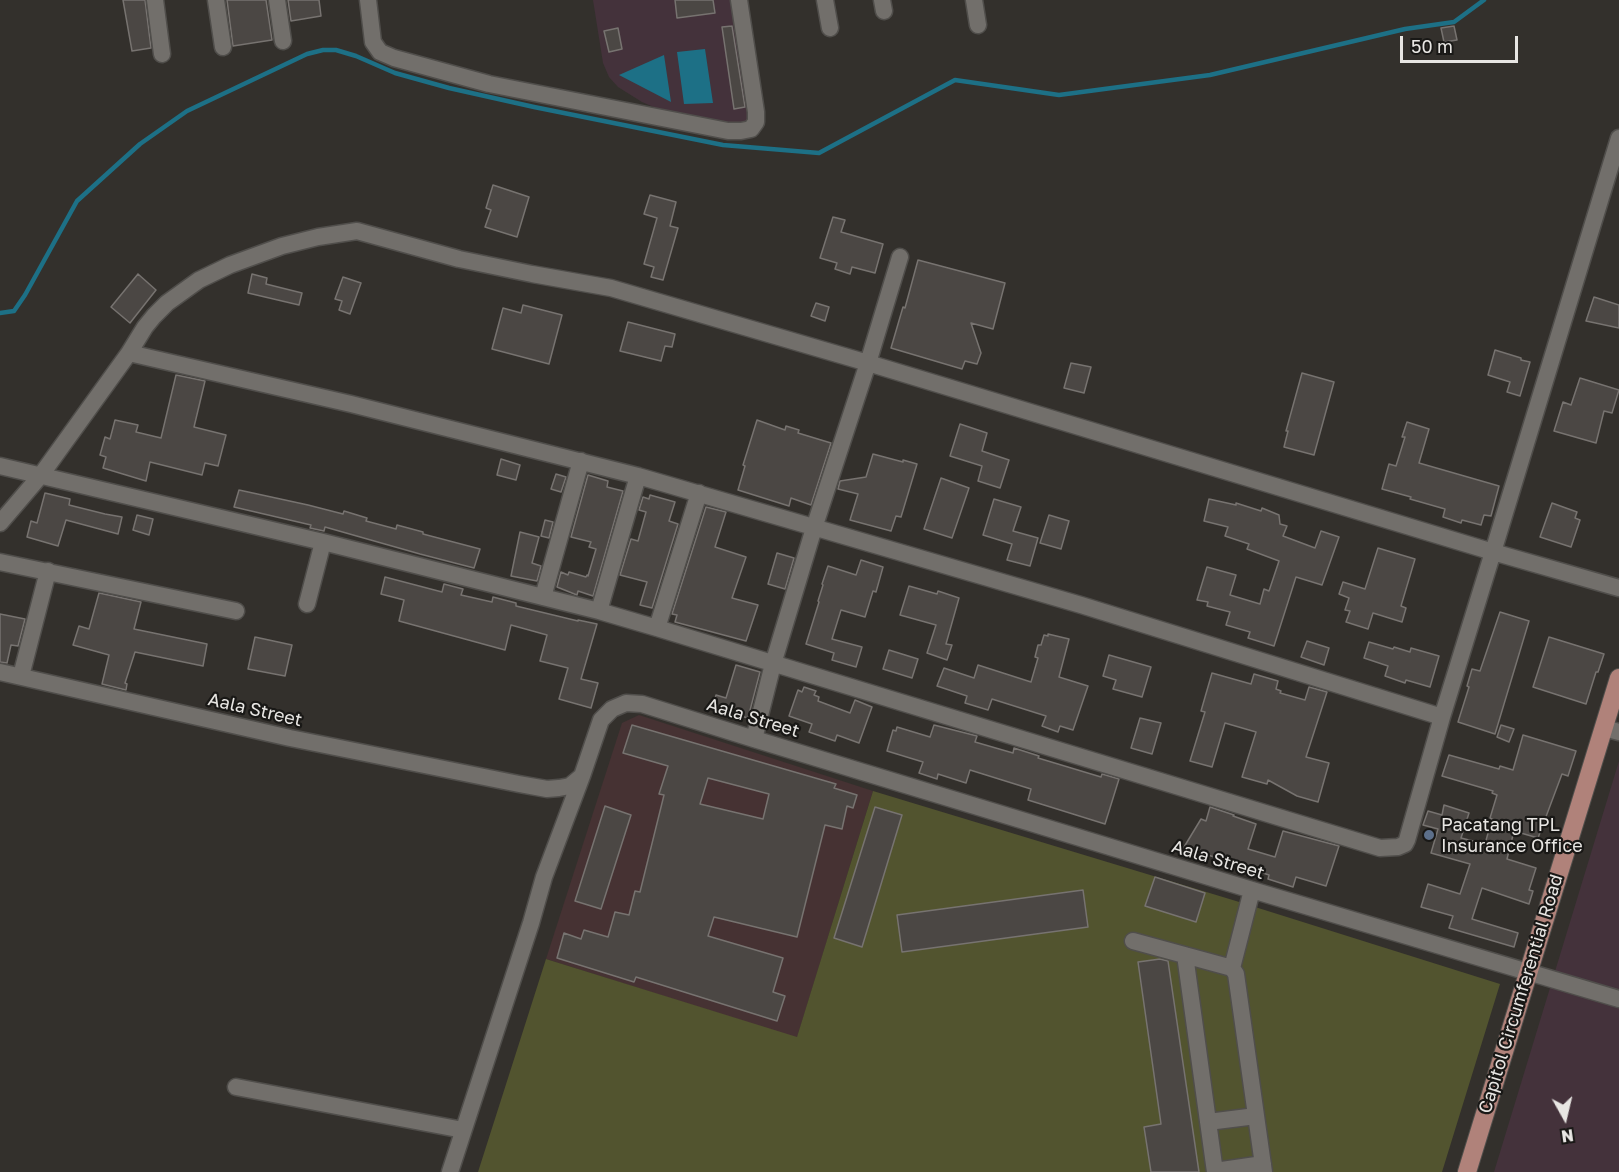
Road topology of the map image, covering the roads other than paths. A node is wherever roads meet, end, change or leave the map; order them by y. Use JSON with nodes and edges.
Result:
{"nodes":[{"id":1,"x":155,"y":0,"type":"edge"},
{"id":2,"x":216,"y":0,"type":"edge"},
{"id":3,"x":277,"y":0,"type":"edge"},
{"id":4,"x":368,"y":0,"type":"edge"},
{"id":5,"x":739,"y":0,"type":"edge"},
{"id":6,"x":825,"y":0,"type":"edge"},
{"id":7,"x":974,"y":0,"type":"edge"},
{"id":8,"x":978,"y":25,"type":"dead end"},
{"id":9,"x":830,"y":28,"type":"dead end"},
{"id":10,"x":283,"y":41,"type":"dead end"},
{"id":11,"x":223,"y":47,"type":"dead end"},
{"id":12,"x":162,"y":54,"type":"dead end"},
{"id":13,"x":1619,"y":138,"type":"edge"},
{"id":14,"x":900,"y":257,"type":"dead end"},
{"id":15,"x":129,"y":353,"type":"junction"},
{"id":16,"x":868,"y":363,"type":"junction"},
{"id":17,"x":581,"y":461,"type":"junction"},
{"id":18,"x":0,"y":466,"type":"edge"},
{"id":19,"x":41,"y":475,"type":"junction"},
{"id":20,"x":638,"y":476,"type":"junction"},
{"id":21,"x":699,"y":493,"type":"junction"},
{"id":22,"x":0,"y":524,"type":"edge"},
{"id":23,"x":814,"y":528,"type":"junction"},
{"id":24,"x":323,"y":542,"type":"junction"},
{"id":25,"x":1494,"y":552,"type":"junction"},
{"id":26,"x":0,"y":562,"type":"edge"},
{"id":27,"x":48,"y":571,"type":"junction"},
{"id":28,"x":1619,"y":588,"type":"edge"},
{"id":29,"x":543,"y":597,"type":"junction"},
{"id":30,"x":307,"y":604,"type":"dead end"},
{"id":31,"x":236,"y":611,"type":"dead end"},
{"id":32,"x":598,"y":611,"type":"junction"},
{"id":33,"x":657,"y":628,"type":"junction"},
{"id":34,"x":773,"y":664,"type":"junction"},
{"id":35,"x":0,"y":672,"type":"edge"},
{"id":36,"x":21,"y":676,"type":"junction"},
{"id":37,"x":1619,"y":678,"type":"edge"},
{"id":38,"x":1442,"y":717,"type":"junction"},
{"id":39,"x":1611,"y":730,"type":"edge"},
{"id":40,"x":754,"y":739,"type":"junction"},
{"id":41,"x":582,"y":776,"type":"junction"},
{"id":42,"x":1252,"y":890,"type":"junction"},
{"id":43,"x":1133,"y":941,"type":"dead end"},
{"id":44,"x":1185,"y":955,"type":"junction"},
{"id":45,"x":1232,"y":968,"type":"junction"},
{"id":46,"x":1527,"y":973,"type":"junction"},
{"id":47,"x":1619,"y":999,"type":"edge"},
{"id":48,"x":236,"y":1087,"type":"dead end"},
{"id":49,"x":1256,"y":1116,"type":"junction"},
{"id":50,"x":1208,"y":1122,"type":"junction"},
{"id":51,"x":463,"y":1130,"type":"junction"},
{"id":52,"x":1263,"y":1168,"type":"edge"},
{"id":53,"x":450,"y":1172,"type":"edge"},
{"id":54,"x":1215,"y":1172,"type":"edge"},
{"id":55,"x":1467,"y":1172,"type":"edge"}],
"edges":[{"from":1,"to":12,"type":"street"},
{"from":2,"to":11,"type":"street"},
{"from":3,"to":10,"type":"street"},
{"from":4,"to":5,"type":"street"},
{"from":6,"to":9,"type":"street"},
{"from":7,"to":8,"type":"street"},
{"from":13,"to":25,"type":"street"},
{"from":14,"to":16,"type":"street"},
{"from":15,"to":16,"type":"street"},
{"from":15,"to":17,"type":"street"},
{"from":15,"to":19,"type":"street"},
{"from":16,"to":23,"type":"street"},
{"from":16,"to":25,"type":"street"},
{"from":17,"to":20,"type":"street"},
{"from":17,"to":29,"type":"street"},
{"from":18,"to":19,"type":"street"},
{"from":19,"to":22,"type":"street"},
{"from":19,"to":24,"type":"street"},
{"from":20,"to":21,"type":"street"},
{"from":20,"to":32,"type":"street"},
{"from":21,"to":23,"type":"street"},
{"from":21,"to":33,"type":"street"},
{"from":23,"to":34,"type":"street"},
{"from":23,"to":38,"type":"street"},
{"from":24,"to":29,"type":"street"},
{"from":24,"to":30,"type":"street"},
{"from":25,"to":28,"type":"street"},
{"from":25,"to":38,"type":"street"},
{"from":26,"to":27,"type":"street"},
{"from":27,"to":31,"type":"street"},
{"from":27,"to":36,"type":"street"},
{"from":29,"to":32,"type":"street"},
{"from":32,"to":33,"type":"street"},
{"from":33,"to":34,"type":"street"},
{"from":34,"to":38,"type":"street"},
{"from":34,"to":40,"type":"street"},
{"from":35,"to":36,"type":"street","name":"Aala Street"},
{"from":36,"to":41,"type":"street","name":"Aala Street"},
{"from":37,"to":39,"type":"main road","name":"Capitol Circumferential Road"},
{"from":39,"to":46,"type":"main road","name":"Capitol Circumferential Road"},
{"from":40,"to":41,"type":"street","name":"Aala Street"},
{"from":40,"to":42,"type":"street","name":"Aala Street"},
{"from":41,"to":51,"type":"street"},
{"from":42,"to":45,"type":"street"},
{"from":42,"to":46,"type":"street","name":"Aala Street"},
{"from":43,"to":44,"type":"street"},
{"from":44,"to":45,"type":"street"},
{"from":44,"to":50,"type":"street"},
{"from":45,"to":49,"type":"street"},
{"from":46,"to":47,"type":"street","name":"Aala Street"},
{"from":46,"to":55,"type":"main road","name":"Capitol Circumferential Road"},
{"from":48,"to":51,"type":"street"},
{"from":49,"to":50,"type":"street"},
{"from":49,"to":52,"type":"street"},
{"from":50,"to":54,"type":"street"},
{"from":51,"to":53,"type":"street"},
{"from":52,"to":54,"type":"street"}]}
